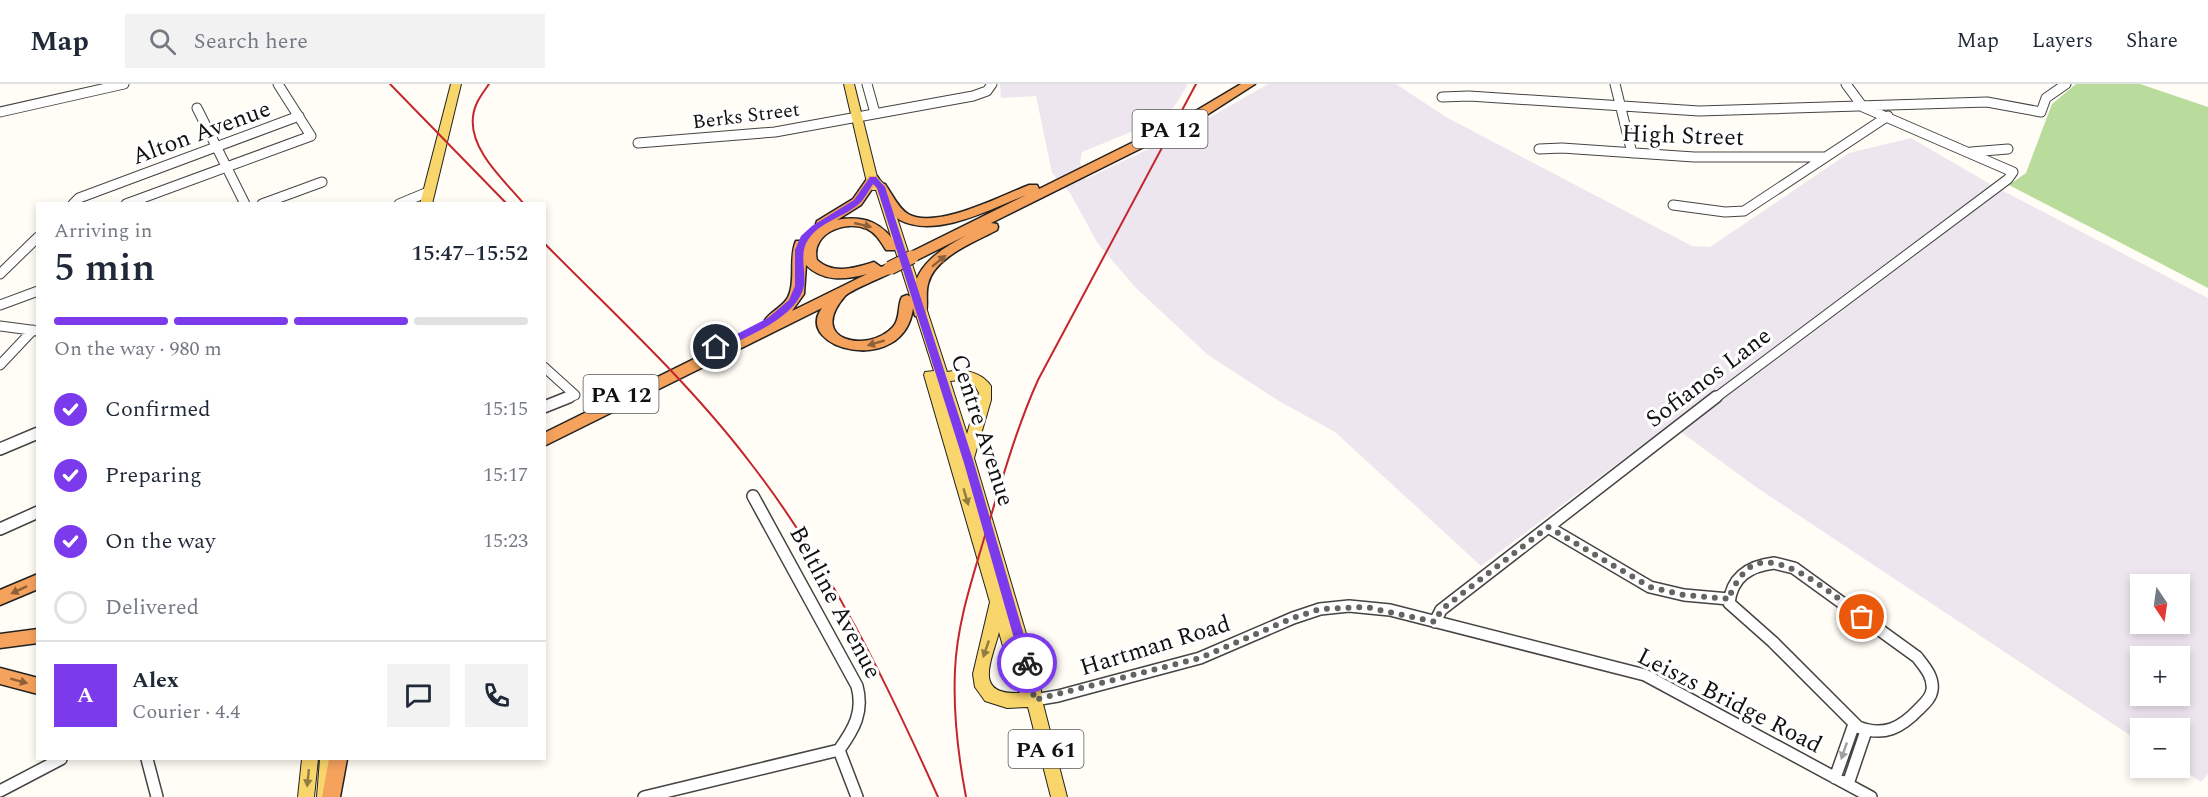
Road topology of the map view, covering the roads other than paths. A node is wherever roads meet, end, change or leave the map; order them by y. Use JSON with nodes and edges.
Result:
{"nodes":[{"id":1,"x":124,"y":84,"type":"edge"},
{"id":2,"x":278,"y":84,"type":"edge"},
{"id":3,"x":456,"y":84,"type":"edge"},
{"id":4,"x":849,"y":84,"type":"edge"},
{"id":5,"x":867,"y":84,"type":"edge"},
{"id":6,"x":1236,"y":84,"type":"edge"},
{"id":7,"x":1249,"y":84,"type":"edge"},
{"id":8,"x":1615,"y":84,"type":"edge"},
{"id":9,"x":1846,"y":84,"type":"edge"},
{"id":10,"x":2066,"y":84,"type":"edge"},
{"id":11,"x":989,"y":87,"type":"edge"},
{"id":12,"x":1442,"y":97,"type":"dead end"},
{"id":13,"x":1621,"y":106,"type":"junction"},
{"id":14,"x":1863,"y":107,"type":"junction"},
{"id":15,"x":197,"y":108,"type":"dead end"},
{"id":16,"x":0,"y":112,"type":"edge"},
{"id":17,"x":875,"y":113,"type":"junction"},
{"id":18,"x":299,"y":116,"type":"junction"},
{"id":19,"x":858,"y":116,"type":"junction"},
{"id":20,"x":1888,"y":116,"type":"junction"},
{"id":21,"x":638,"y":143,"type":"dead end"},
{"id":22,"x":216,"y":147,"type":"junction"},
{"id":23,"x":1539,"y":149,"type":"dead end"},
{"id":24,"x":2008,"y":149,"type":"dead end"},
{"id":25,"x":1968,"y":152,"type":"junction"},
{"id":26,"x":1632,"y":153,"type":"junction"},
{"id":27,"x":1825,"y":157,"type":"junction"},
{"id":28,"x":1087,"y":166,"type":"junction"},
{"id":29,"x":226,"y":168,"type":"junction"},
{"id":30,"x":322,"y":182,"type":"dead end"},
{"id":31,"x":877,"y":183,"type":"junction"},
{"id":32,"x":1048,"y":186,"type":"junction"},
{"id":33,"x":427,"y":198,"type":"edge"},
{"id":34,"x":76,"y":201,"type":"edge"},
{"id":35,"x":137,"y":202,"type":"edge"},
{"id":36,"x":244,"y":202,"type":"edge"},
{"id":37,"x":267,"y":202,"type":"edge"},
{"id":38,"x":408,"y":202,"type":"edge"},
{"id":39,"x":1673,"y":205,"type":"dead end"},
{"id":40,"x":36,"y":239,"type":"edge"},
{"id":41,"x":891,"y":247,"type":"junction"},
{"id":42,"x":889,"y":265,"type":"junction"},
{"id":43,"x":0,"y":274,"type":"edge"},
{"id":44,"x":853,"y":286,"type":"junction"},
{"id":45,"x":36,"y":292,"type":"edge"},
{"id":46,"x":907,"y":300,"type":"junction"},
{"id":47,"x":0,"y":305,"type":"edge"},
{"id":48,"x":920,"y":313,"type":"junction"},
{"id":49,"x":772,"y":320,"type":"junction"},
{"id":50,"x":0,"y":326,"type":"edge"},
{"id":51,"x":35,"y":330,"type":"edge"},
{"id":52,"x":0,"y":365,"type":"edge"},
{"id":53,"x":546,"y":369,"type":"edge"},
{"id":54,"x":937,"y":379,"type":"junction"},
{"id":55,"x":628,"y":398,"type":"junction"},
{"id":56,"x":546,"y":406,"type":"edge"},
{"id":57,"x":546,"y":432,"type":"edge"},
{"id":58,"x":36,"y":434,"type":"edge"},
{"id":59,"x":546,"y":439,"type":"edge"},
{"id":60,"x":546,"y":446,"type":"edge"},
{"id":61,"x":0,"y":449,"type":"edge"},
{"id":62,"x":969,"y":463,"type":"junction"},
{"id":63,"x":753,"y":496,"type":"dead end"},
{"id":64,"x":36,"y":513,"type":"edge"},
{"id":65,"x":1548,"y":527,"type":"junction"},
{"id":66,"x":0,"y":529,"type":"edge"},
{"id":67,"x":36,"y":582,"type":"edge"},
{"id":68,"x":994,"y":592,"type":"junction"},
{"id":69,"x":0,"y":598,"type":"edge"},
{"id":70,"x":1730,"y":599,"type":"junction"},
{"id":71,"x":1390,"y":610,"type":"joint"},
{"id":72,"x":1435,"y":622,"type":"junction"},
{"id":73,"x":36,"y":626,"type":"edge"},
{"id":74,"x":0,"y":631,"type":"edge"},
{"id":75,"x":36,"y":636,"type":"edge"},
{"id":76,"x":0,"y":641,"type":"edge"},
{"id":77,"x":0,"y":676,"type":"edge"},
{"id":78,"x":36,"y":685,"type":"edge"},
{"id":79,"x":1034,"y":700,"type":"junction"},
{"id":80,"x":1854,"y":724,"type":"junction"},
{"id":81,"x":1866,"y":730,"type":"junction"},
{"id":82,"x":839,"y":750,"type":"junction"},
{"id":83,"x":59,"y":760,"type":"edge"},
{"id":84,"x":147,"y":760,"type":"edge"},
{"id":85,"x":310,"y":760,"type":"edge"},
{"id":86,"x":328,"y":760,"type":"edge"},
{"id":87,"x":338,"y":760,"type":"edge"},
{"id":88,"x":1835,"y":778,"type":"junction"},
{"id":89,"x":1848,"y":784,"type":"junction"},
{"id":90,"x":0,"y":791,"type":"edge"},
{"id":91,"x":158,"y":797,"type":"edge"},
{"id":92,"x":306,"y":797,"type":"edge"},
{"id":93,"x":325,"y":797,"type":"edge"},
{"id":94,"x":331,"y":797,"type":"edge"},
{"id":95,"x":644,"y":797,"type":"edge"},
{"id":96,"x":857,"y":797,"type":"edge"},
{"id":97,"x":1059,"y":797,"type":"edge"},
{"id":98,"x":1871,"y":797,"type":"edge"}],
"edges":[{"from":1,"to":16,"type":"street"},
{"from":2,"to":18,"type":"street"},
{"from":3,"to":33,"type":"main road"},
{"from":4,"to":19,"type":"main road","name":"Centre Avenue","number":"PA 61"},
{"from":5,"to":17,"type":"street"},
{"from":6,"to":28,"type":"highway","number":"PA 12"},
{"from":7,"to":28,"type":"highway","number":"PA 12"},
{"from":8,"to":13,"type":"street"},
{"from":9,"to":14,"type":"street"},
{"from":10,"to":14,"type":"street"},
{"from":11,"to":17,"type":"street","name":"Berks Street"},
{"from":12,"to":13,"type":"street"},
{"from":13,"to":14,"type":"street"},
{"from":13,"to":26,"type":"street"},
{"from":14,"to":20,"type":"street"},
{"from":15,"to":22,"type":"street"},
{"from":17,"to":19,"type":"street","name":"Berks Street"},
{"from":18,"to":22,"type":"street","name":"Alton Avenue"},
{"from":18,"to":29,"type":"street","name":"Alton Avenue"},
{"from":19,"to":21,"type":"street","name":"Berks Street"},
{"from":19,"to":31,"type":"main road","name":"Centre Avenue","number":"PA 61"},
{"from":20,"to":25,"type":"street"},
{"from":20,"to":27,"type":"street"},
{"from":22,"to":29,"type":"street"},
{"from":22,"to":34,"type":"street","name":"Alton Avenue"},
{"from":23,"to":26,"type":"street","name":"High Street"},
{"from":24,"to":25,"type":"street"},
{"from":25,"to":65,"type":"street","name":"Sofianos Lane"},
{"from":26,"to":27,"type":"street","name":"High Street"},
{"from":27,"to":39,"type":"street"},
{"from":28,"to":32,"type":"highway","number":"PA 12"},
{"from":29,"to":35,"type":"street","name":"Alton Avenue"},
{"from":29,"to":36,"type":"street"},
{"from":30,"to":37,"type":"street"},
{"from":31,"to":32,"type":"highway"},
{"from":31,"to":41,"type":"main road","name":"Centre Avenue","number":"PA 61"},
{"from":31,"to":48,"type":"main road","name":"Centre Avenue","number":"PA 61"},
{"from":31,"to":49,"type":"highway"},
{"from":32,"to":42,"type":"highway","number":"PA 12","bridge":true},
{"from":48,"to":32,"type":"highway","one_way":true},
{"from":33,"to":38,"type":"street"},
{"from":40,"to":43,"type":"street"},
{"from":42,"to":41,"type":"highway","one_way":true},
{"from":41,"to":46,"type":"main road","name":"Centre Avenue","number":"PA 61"},
{"from":42,"to":44,"type":"highway","number":"PA 12"},
{"from":42,"to":49,"type":"highway","number":"PA 12"},
{"from":46,"to":44,"type":"highway","one_way":true},
{"from":44,"to":55,"type":"highway","number":"PA 12"},
{"from":45,"to":47,"type":"street"},
{"from":46,"to":54,"type":"main road","name":"Centre Avenue","number":"PA 61"},
{"from":48,"to":54,"type":"main road","name":"Centre Avenue","number":"PA 61"},
{"from":49,"to":57,"type":"highway","number":"PA 12"},
{"from":50,"to":51,"type":"street"},
{"from":51,"to":52,"type":"street"},
{"from":53,"to":56,"type":"street"},
{"from":54,"to":62,"type":"main road","name":"Centre Avenue","number":"PA 61"},
{"from":54,"to":62,"type":"main road"},
{"from":54,"to":68,"type":"main road","name":"Centre Avenue","number":"PA 61","one_way":true},
{"from":55,"to":59,"type":"highway","number":"PA 12"},
{"from":55,"to":60,"type":"highway"},
{"from":58,"to":61,"type":"street"},
{"from":62,"to":79,"type":"main road","name":"Centre Avenue","number":"PA 61"},
{"from":63,"to":82,"type":"street","name":"Beltline Avenue"},
{"from":64,"to":66,"type":"street"},
{"from":65,"to":70,"type":"street"},
{"from":65,"to":72,"type":"street","name":"Sofianos Lane"},
{"from":67,"to":69,"type":"highway","one_way":true},
{"from":68,"to":79,"type":"main road","name":"Centre Avenue","number":"PA 61"},
{"from":68,"to":79,"type":"main road","one_way":true},
{"from":70,"to":80,"type":"street"},
{"from":70,"to":81,"type":"street"},
{"from":71,"to":72,"type":"street","name":"Leiszs Bridge Road"},
{"from":71,"to":79,"type":"street","name":"Hartman Road"},
{"from":72,"to":88,"type":"street","name":"Leiszs Bridge Road"},
{"from":73,"to":74,"type":"highway"},
{"from":75,"to":76,"type":"highway"},
{"from":77,"to":78,"type":"highway","one_way":true},
{"from":79,"to":97,"type":"main road","name":"Centre Avenue","number":"PA 61"},
{"from":80,"to":81,"type":"street"},
{"from":80,"to":88,"type":"street","one_way":true},
{"from":81,"to":89,"type":"street"},
{"from":82,"to":95,"type":"street"},
{"from":82,"to":96,"type":"street"},
{"from":83,"to":90,"type":"street"},
{"from":84,"to":91,"type":"street"},
{"from":85,"to":92,"type":"main road","one_way":true},
{"from":86,"to":93,"type":"main road"},
{"from":87,"to":94,"type":"highway"},
{"from":88,"to":89,"type":"street","name":"Leiszs Bridge Road"},
{"from":89,"to":98,"type":"street","name":"Leiszs Bridge Road"}]}
